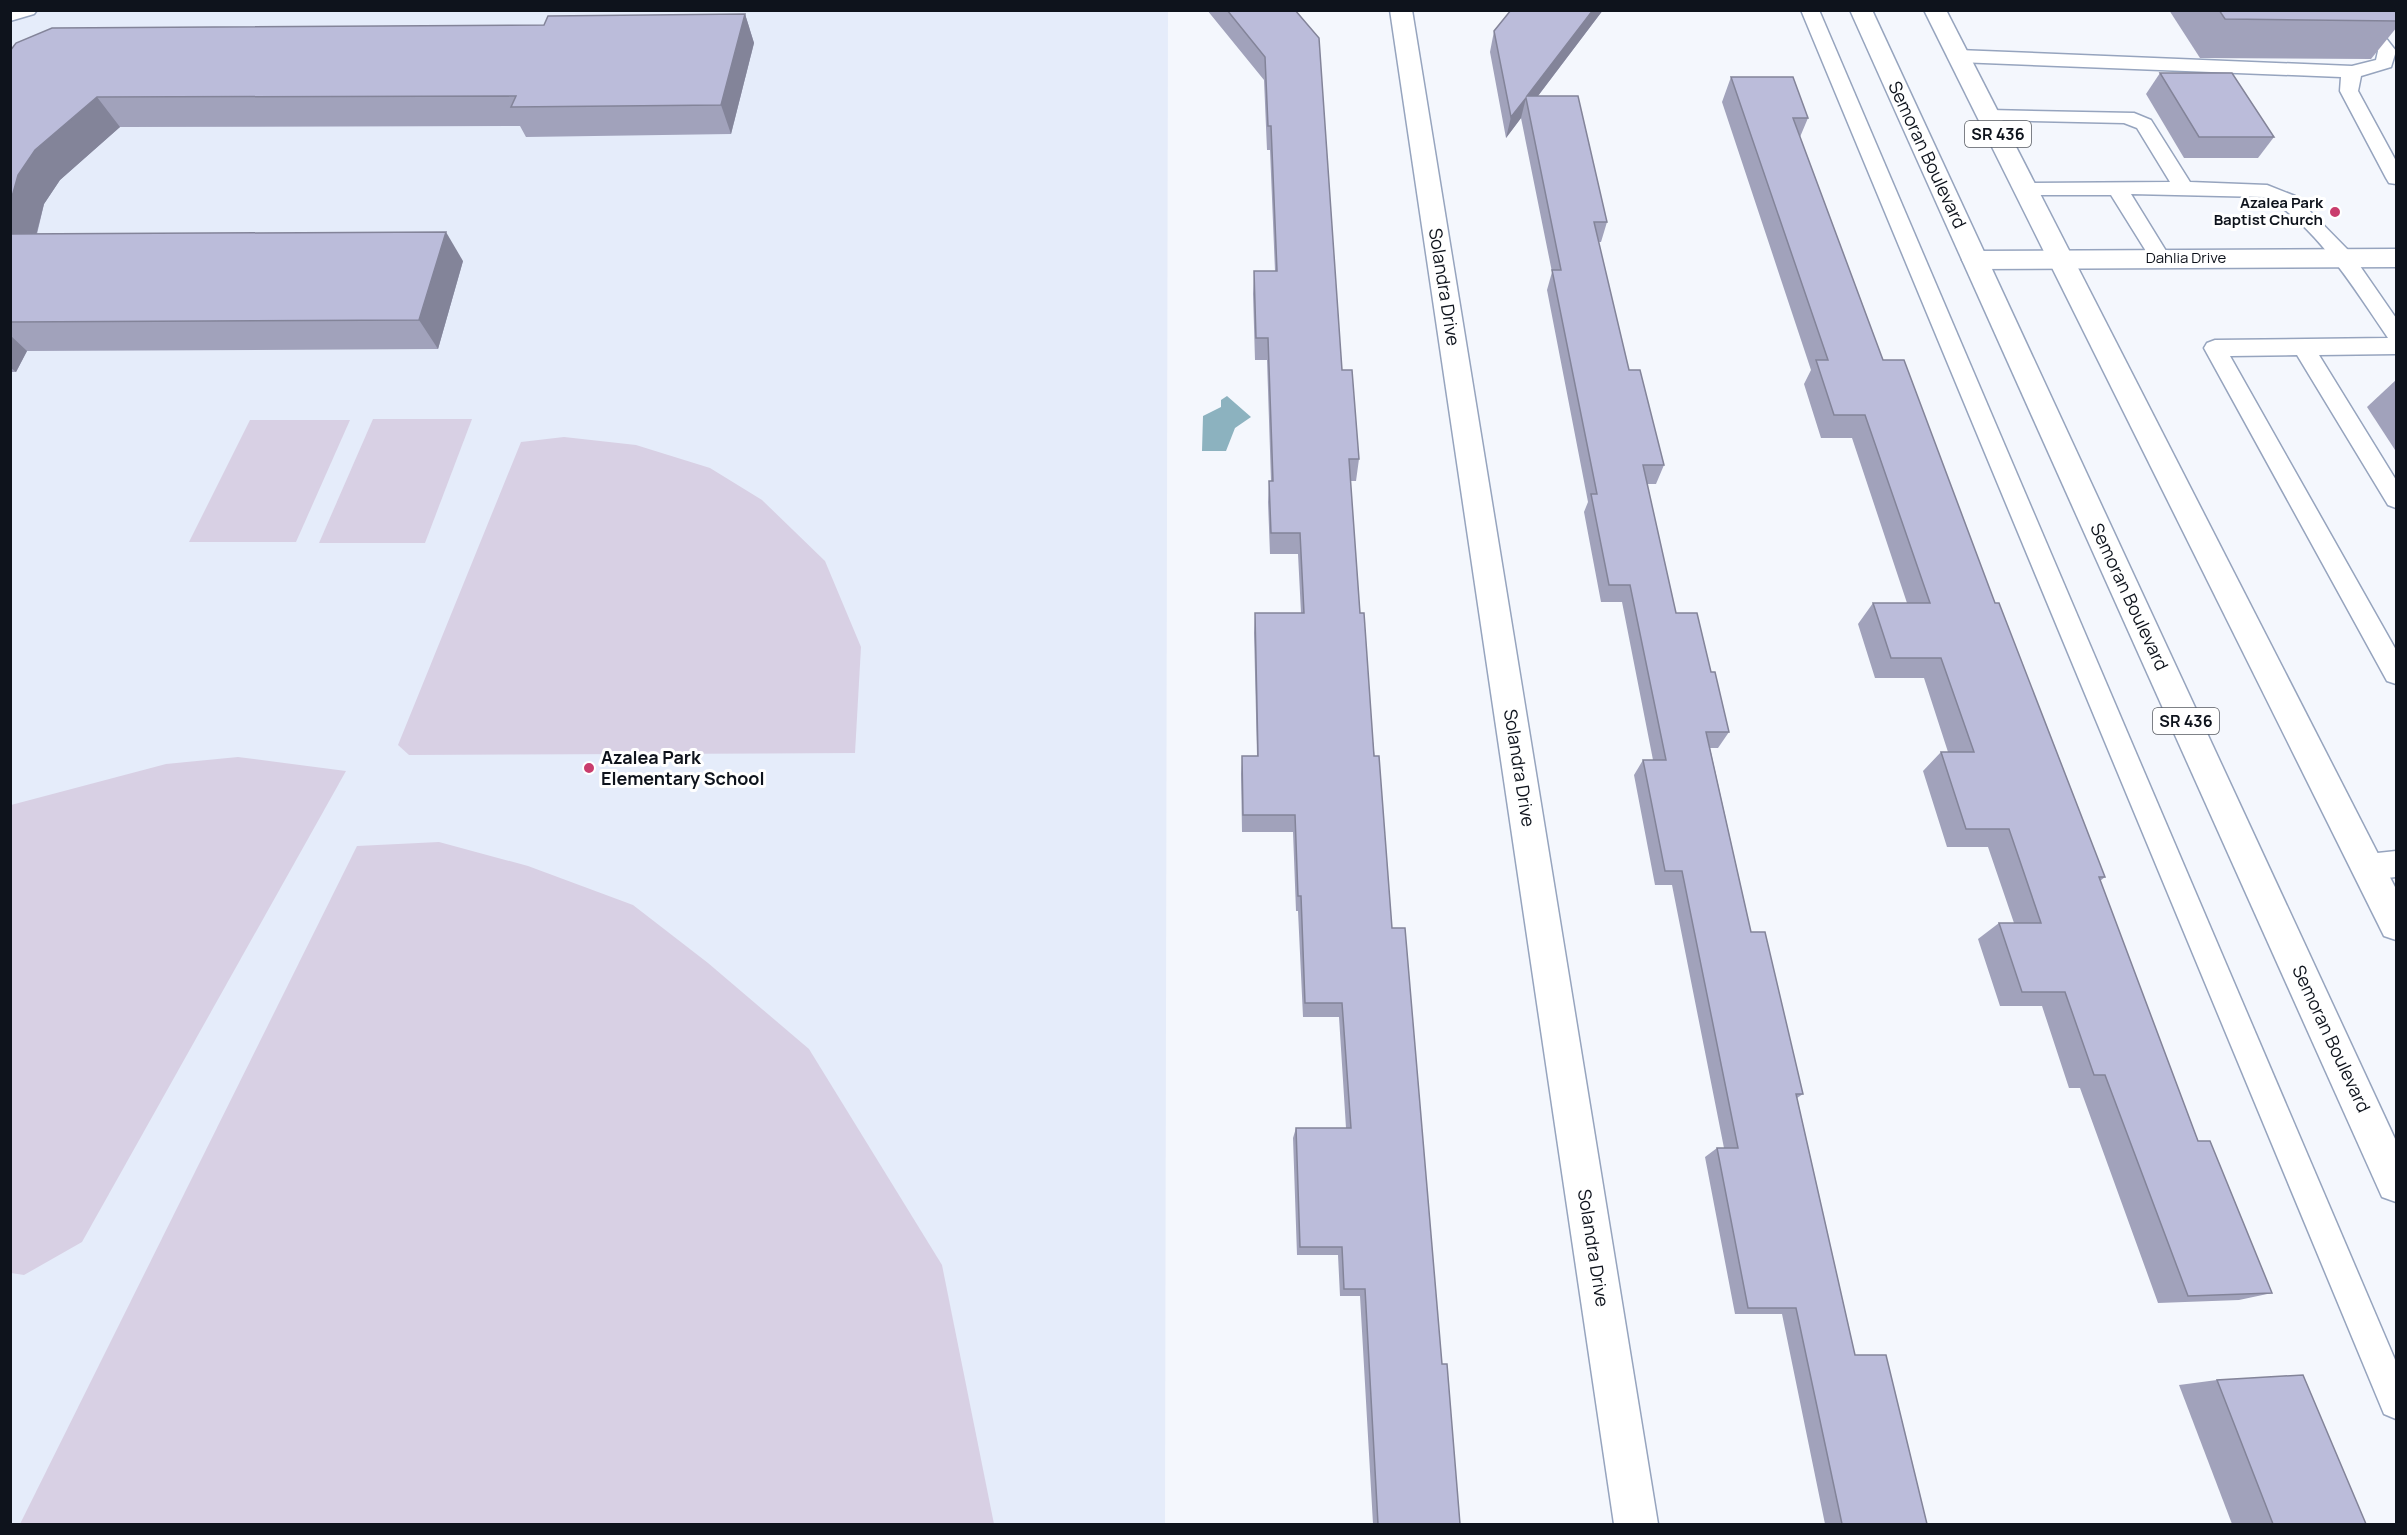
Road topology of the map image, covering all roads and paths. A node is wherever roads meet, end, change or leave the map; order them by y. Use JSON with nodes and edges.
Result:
{"nodes":[{"id":1,"x":28,"y":10,"type":"edge"},
{"id":2,"x":1401,"y":10,"type":"edge"},
{"id":3,"x":1810,"y":10,"type":"edge"},
{"id":4,"x":1861,"y":10,"type":"edge"},
{"id":5,"x":1935,"y":10,"type":"edge"},
{"id":6,"x":2354,"y":10,"type":"edge"},
{"id":7,"x":10,"y":16,"type":"edge"},
{"id":8,"x":1958,"y":56,"type":"junction"},
{"id":9,"x":2353,"y":72,"type":"junction"},
{"id":10,"x":1989,"y":116,"type":"junction"},
{"id":11,"x":2397,"y":178,"type":"edge"},
{"id":12,"x":2117,"y":188,"type":"junction"},
{"id":13,"x":2184,"y":188,"type":"junction"},
{"id":14,"x":2025,"y":189,"type":"junction"},
{"id":15,"x":2061,"y":258,"type":"junction"},
{"id":16,"x":2161,"y":258,"type":"junction"},
{"id":17,"x":2344,"y":258,"type":"junction"},
{"id":18,"x":2397,"y":258,"type":"edge"},
{"id":19,"x":1975,"y":260,"type":"junction"},
{"id":20,"x":2397,"y":334,"type":"edge"},
{"id":21,"x":2397,"y":346,"type":"edge"},
{"id":22,"x":2304,"y":348,"type":"junction"},
{"id":23,"x":2397,"y":499,"type":"edge"},
{"id":24,"x":2397,"y":673,"type":"edge"},
{"id":25,"x":2382,"y":866,"type":"edge"},
{"id":26,"x":2397,"y":924,"type":"edge"},
{"id":27,"x":2397,"y":1183,"type":"edge"},
{"id":28,"x":2397,"y":1402,"type":"edge"},
{"id":29,"x":1636,"y":1524,"type":"edge"}],
"edges":[{"from":1,"to":7,"type":"lane"},
{"from":2,"to":29,"type":"main road","name":"Solandra Drive"},
{"from":3,"to":28,"type":"lane"},
{"from":4,"to":19,"type":"main road","name":"Semoran Boulevard","number":"SR 436"},
{"from":5,"to":8,"type":"main road","number":"SR 436"},
{"from":6,"to":9,"type":"lane"},
{"from":8,"to":9,"type":"lane"},
{"from":8,"to":10,"type":"main road","number":"SR 436"},
{"from":9,"to":11,"type":"lane"},
{"from":10,"to":13,"type":"lane"},
{"from":10,"to":14,"type":"main road","number":"SR 436"},
{"from":12,"to":13,"type":"lane"},
{"from":12,"to":14,"type":"lane"},
{"from":12,"to":16,"type":"lane"},
{"from":13,"to":17,"type":"lane"},
{"from":14,"to":15,"type":"main road","number":"SR 436"},
{"from":15,"to":16,"type":"main road","name":"Dahlia Drive"},
{"from":15,"to":19,"type":"main road","name":"Dahlia Drive"},
{"from":15,"to":25,"type":"main road","number":"SR 436"},
{"from":16,"to":17,"type":"main road","name":"Dahlia Drive"},
{"from":17,"to":18,"type":"main road","name":"Dahlia Drive"},
{"from":17,"to":20,"type":"lane"},
{"from":19,"to":27,"type":"main road","name":"Semoran Boulevard","number":"SR 436"},
{"from":21,"to":22,"type":"lane"},
{"from":22,"to":23,"type":"lane"},
{"from":22,"to":24,"type":"lane"},
{"from":25,"to":26,"type":"main road","number":"SR 436"}]}
